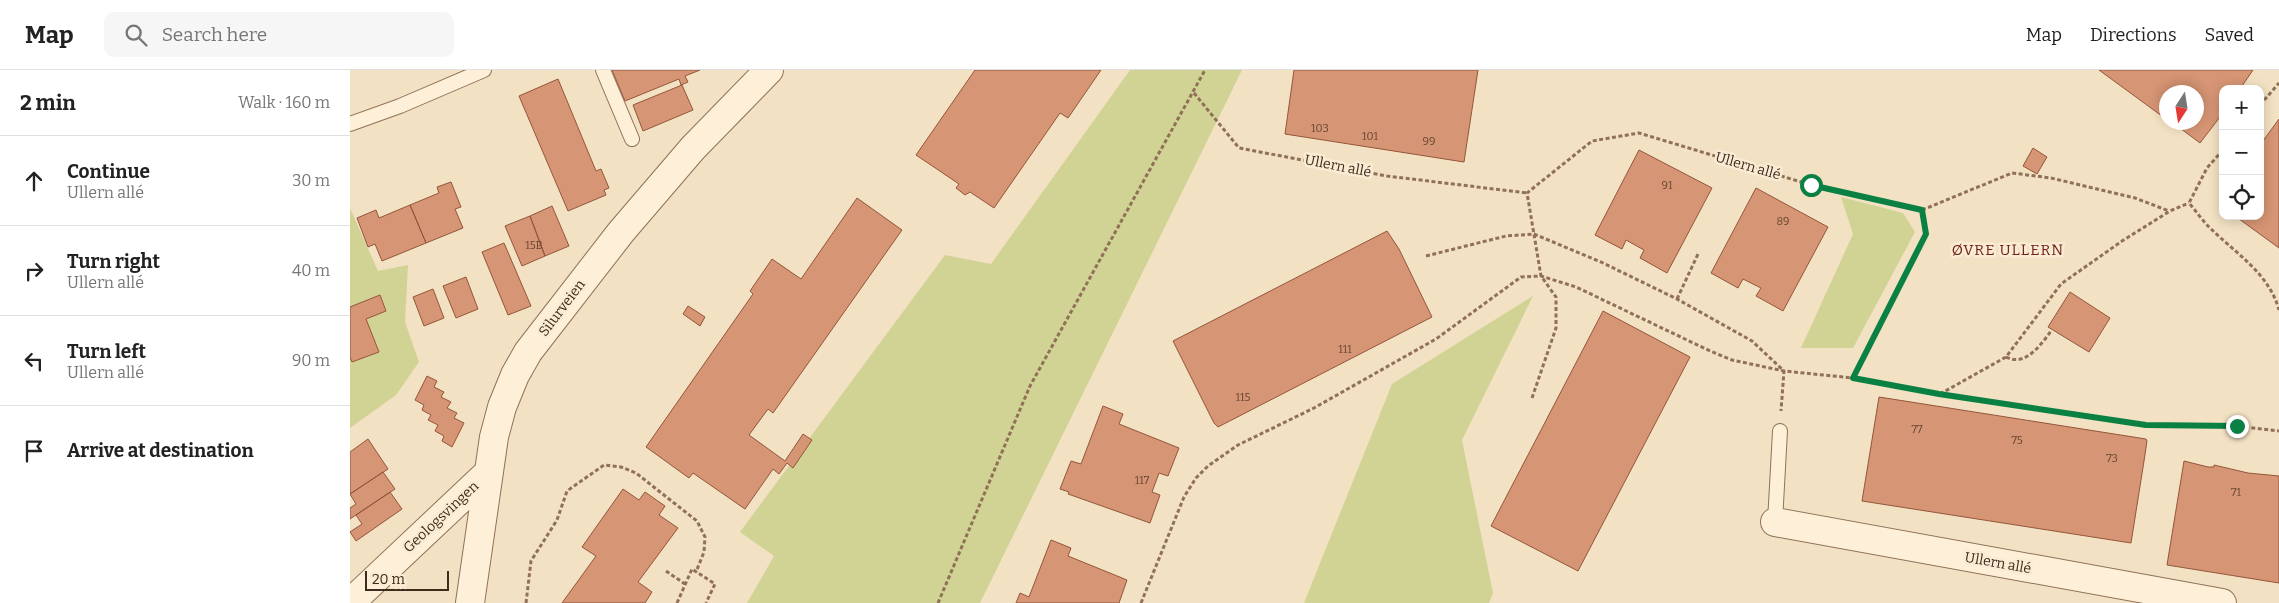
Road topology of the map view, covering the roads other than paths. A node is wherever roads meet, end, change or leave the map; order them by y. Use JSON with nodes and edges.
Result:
{"nodes":[{"id":1,"x":484,"y":70,"type":"edge"},
{"id":2,"x":603,"y":70,"type":"edge"},
{"id":3,"x":769,"y":70,"type":"edge"},
{"id":4,"x":350,"y":124,"type":"edge"},
{"id":5,"x":632,"y":139,"type":"dead end"},
{"id":6,"x":1780,"y":431,"type":"road end"},
{"id":7,"x":488,"y":472,"type":"junction"},
{"id":8,"x":1775,"y":522,"type":"joint"},
{"id":9,"x":350,"y":603,"type":"edge"},
{"id":10,"x":470,"y":603,"type":"edge"},
{"id":11,"x":2222,"y":603,"type":"edge"}],
"edges":[{"from":1,"to":4,"type":"lane"},
{"from":2,"to":5,"type":"lane"},
{"from":3,"to":7,"type":"street","name":"Silurveien"},
{"from":6,"to":8,"type":"lane"},
{"from":7,"to":9,"type":"street","name":"Geologsvingen"},
{"from":7,"to":10,"type":"street","name":"Silurveien"},
{"from":8,"to":11,"type":"street","name":"Ullern allé"}]}
